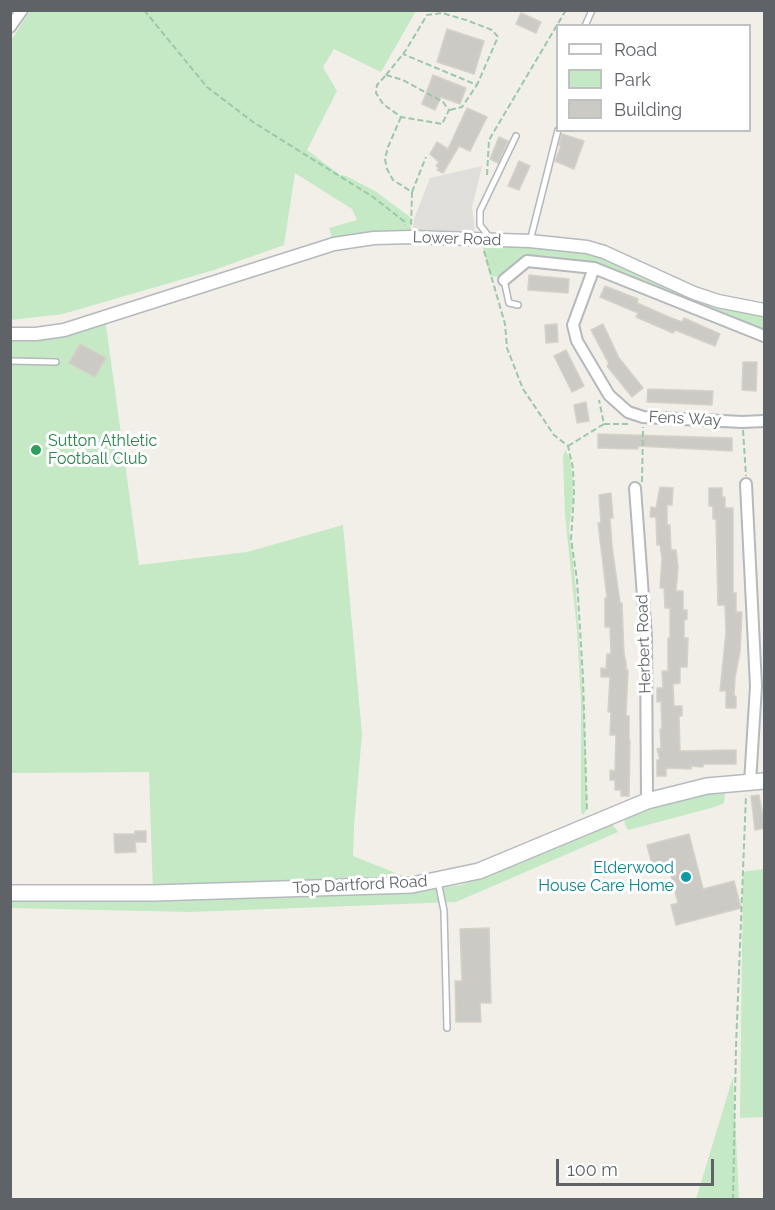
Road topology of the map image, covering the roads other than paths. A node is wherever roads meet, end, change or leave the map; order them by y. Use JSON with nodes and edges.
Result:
{"nodes":[{"id":1,"x":22,"y":10,"type":"edge"},
{"id":2,"x":592,"y":10,"type":"edge"},
{"id":3,"x":586,"y":24,"type":"edge"},
{"id":4,"x":10,"y":27,"type":"edge"},
{"id":5,"x":557,"y":132,"type":"edge"},
{"id":6,"x":516,"y":136,"type":"dead end"},
{"id":7,"x":485,"y":240,"type":"junction"},
{"id":8,"x":530,"y":241,"type":"junction"},
{"id":9,"x":594,"y":267,"type":"junction"},
{"id":10,"x":504,"y":280,"type":"joint"},
{"id":11,"x":518,"y":305,"type":"dead end"},
{"id":12,"x":765,"y":310,"type":"edge"},
{"id":13,"x":10,"y":334,"type":"edge"},
{"id":14,"x":765,"y":336,"type":"edge"},
{"id":15,"x":10,"y":361,"type":"edge"},
{"id":16,"x":56,"y":362,"type":"dead end"},
{"id":17,"x":765,"y":421,"type":"edge"},
{"id":18,"x":746,"y":482,"type":"road end"},
{"id":19,"x":635,"y":488,"type":"road end"},
{"id":20,"x":754,"y":782,"type":"edge"},
{"id":21,"x":647,"y":801,"type":"junction"},
{"id":22,"x":438,"y":880,"type":"junction"},
{"id":23,"x":10,"y":893,"type":"edge"},
{"id":24,"x":447,"y":1028,"type":"dead end"}],
"edges":[{"from":1,"to":4,"type":"street"},
{"from":2,"to":3,"type":"lane"},
{"from":5,"to":8,"type":"lane"},
{"from":6,"to":7,"type":"lane"},
{"from":7,"to":8,"type":"street","name":"Lower Road"},
{"from":7,"to":13,"type":"street","name":"Lower Road"},
{"from":8,"to":12,"type":"street","name":"Lower Road"},
{"from":9,"to":10,"type":"street"},
{"from":9,"to":14,"type":"street"},
{"from":9,"to":17,"type":"street","name":"Fens Way"},
{"from":10,"to":11,"type":"lane"},
{"from":15,"to":16,"type":"lane"},
{"from":18,"to":20,"type":"street"},
{"from":19,"to":21,"type":"street","name":"Herbert Road"},
{"from":20,"to":21,"type":"main road","name":"Top Dartford Road"},
{"from":21,"to":22,"type":"main road","name":"Top Dartford Road"},
{"from":22,"to":23,"type":"main road","name":"Top Dartford Road"},
{"from":22,"to":24,"type":"lane"}]}
